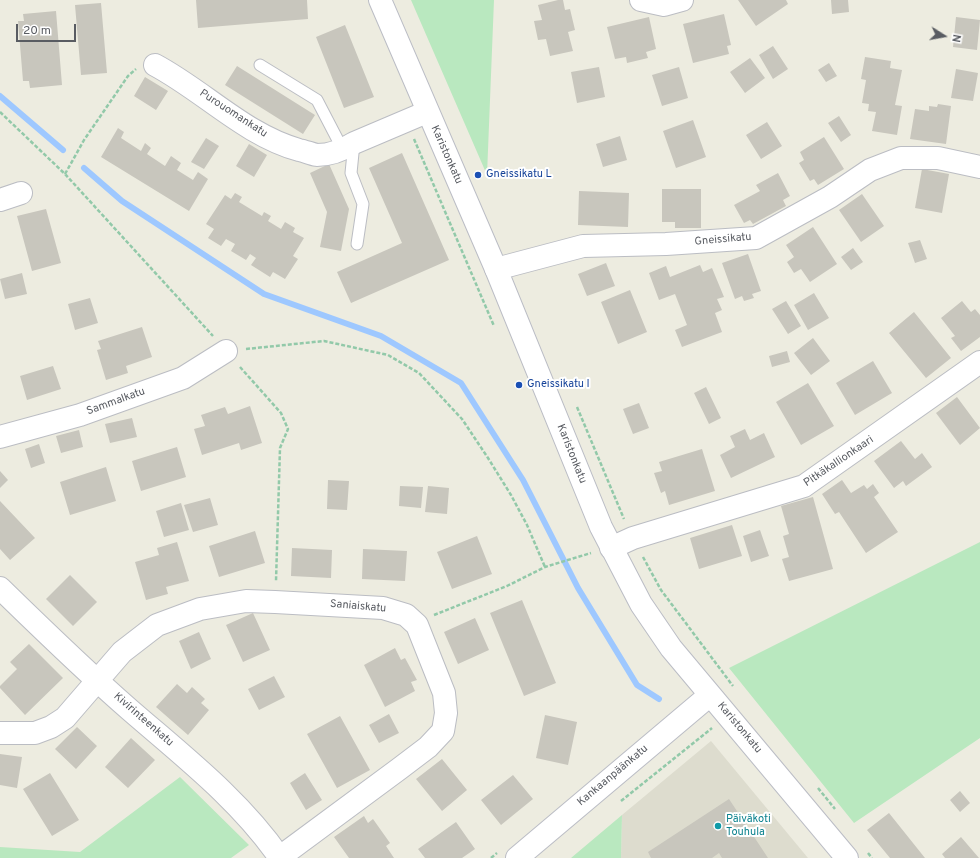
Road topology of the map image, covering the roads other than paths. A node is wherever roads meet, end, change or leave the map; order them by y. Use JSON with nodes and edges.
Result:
{"nodes":[{"id":1,"x":380,"y":0,"type":"edge"},
{"id":2,"x":641,"y":0,"type":"edge"},
{"id":3,"x":682,"y":0,"type":"edge"},
{"id":4,"x":260,"y":64,"type":"dead end"},
{"id":5,"x":155,"y":65,"type":"road end"},
{"id":6,"x":427,"y":112,"type":"junction"},
{"id":7,"x":348,"y":147,"type":"junction"},
{"id":8,"x":980,"y":167,"type":"edge"},
{"id":9,"x":21,"y":193,"type":"dead end"},
{"id":10,"x":0,"y":200,"type":"edge"},
{"id":11,"x":357,"y":244,"type":"dead end"},
{"id":12,"x":496,"y":269,"type":"junction"},
{"id":13,"x":226,"y":351,"type":"road end"},
{"id":14,"x":980,"y":362,"type":"edge"},
{"id":15,"x":0,"y":437,"type":"edge"},
{"id":16,"x":601,"y":551,"type":"junction"},
{"id":17,"x":0,"y":588,"type":"edge"},
{"id":18,"x":99,"y":681,"type":"junction"},
{"id":19,"x":710,"y":695,"type":"junction"},
{"id":20,"x":0,"y":733,"type":"edge"},
{"id":21,"x":280,"y":857,"type":"edge"},
{"id":22,"x":517,"y":858,"type":"edge"},
{"id":23,"x":847,"y":858,"type":"edge"}],
"edges":[{"from":1,"to":6,"type":"street","name":"Karistonkatu"},
{"from":2,"to":3,"type":"street"},
{"from":4,"to":7,"type":"lane"},
{"from":5,"to":7,"type":"street","name":"Purouomankatu"},
{"from":6,"to":7,"type":"street","name":"Purouomankatu"},
{"from":6,"to":12,"type":"street","name":"Karistonkatu"},
{"from":7,"to":11,"type":"lane"},
{"from":8,"to":12,"type":"street","name":"Gneissikatu"},
{"from":9,"to":10,"type":"street"},
{"from":12,"to":16,"type":"street","name":"Karistonkatu"},
{"from":13,"to":15,"type":"street","name":"Sammalkatu"},
{"from":14,"to":16,"type":"street","name":"Pitkäkallionkaari"},
{"from":16,"to":19,"type":"street","name":"Karistonkatu"},
{"from":17,"to":18,"type":"street","name":"Kivirinteenkatu"},
{"from":18,"to":20,"type":"street","name":"Saniaiskatu"},
{"from":18,"to":21,"type":"street","name":"Kivirinteenkatu"},
{"from":18,"to":21,"type":"street","name":"Saniaiskatu"},
{"from":19,"to":22,"type":"street","name":"Kankaanpäänkatu"},
{"from":19,"to":23,"type":"street","name":"Karistonkatu"}]}
